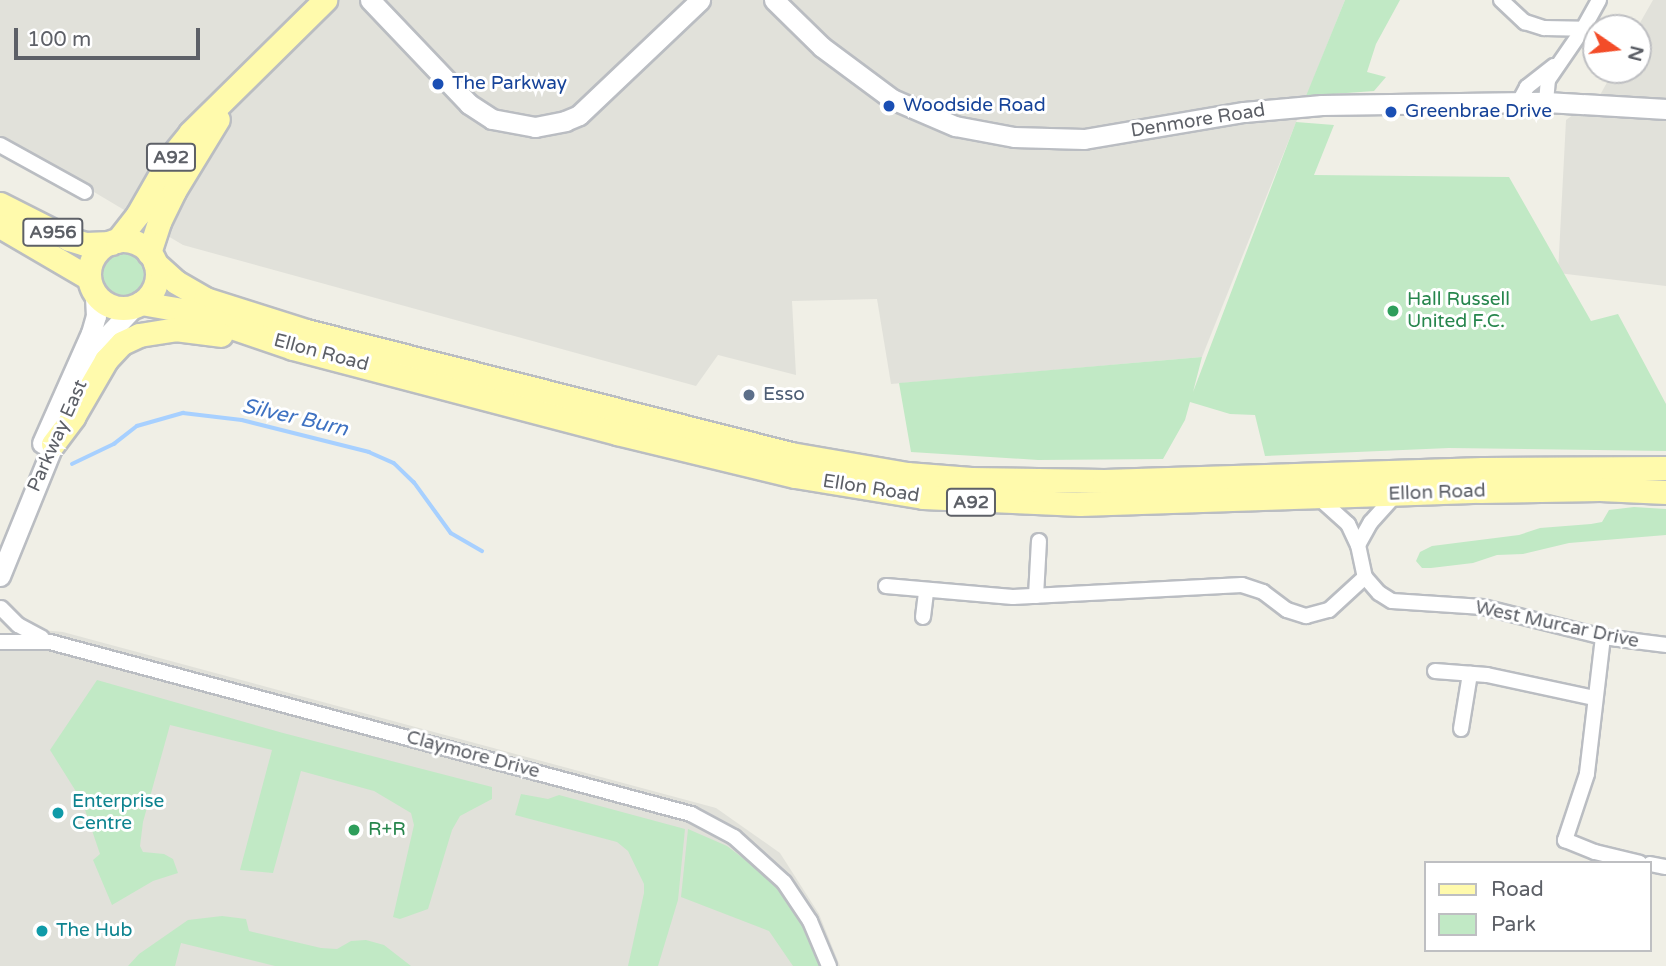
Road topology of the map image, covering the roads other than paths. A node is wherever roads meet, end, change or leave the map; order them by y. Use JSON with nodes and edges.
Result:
{"nodes":[{"id":1,"x":325,"y":0,"type":"edge"},
{"id":2,"x":370,"y":0,"type":"edge"},
{"id":3,"x":699,"y":0,"type":"edge"},
{"id":4,"x":774,"y":0,"type":"edge"},
{"id":5,"x":1501,"y":0,"type":"edge"},
{"id":6,"x":1582,"y":29,"type":"edge"},
{"id":7,"x":1582,"y":30,"type":"edge"},
{"id":8,"x":1562,"y":59,"type":"junction"},
{"id":9,"x":241,"y":84,"type":"junction"},
{"id":10,"x":1519,"y":102,"type":"junction"},
{"id":11,"x":1546,"y":102,"type":"junction"},
{"id":12,"x":1666,"y":109,"type":"edge"},
{"id":13,"x":0,"y":145,"type":"edge"},
{"id":14,"x":85,"y":192,"type":"dead end"},
{"id":15,"x":0,"y":204,"type":"edge"},
{"id":16,"x":0,"y":226,"type":"edge"},
{"id":17,"x":114,"y":242,"type":"junction"},
{"id":18,"x":152,"y":258,"type":"junction"},
{"id":19,"x":92,"y":286,"type":"junction"},
{"id":20,"x":138,"y":305,"type":"junction"},
{"id":21,"x":293,"y":348,"type":"junction"},
{"id":22,"x":53,"y":444,"type":"junction"},
{"id":23,"x":1666,"y":468,"type":"edge"},
{"id":24,"x":1666,"y":492,"type":"edge"},
{"id":25,"x":1395,"y":495,"type":"junction"},
{"id":26,"x":1320,"y":498,"type":"junction"},
{"id":27,"x":0,"y":537,"type":"edge"},
{"id":28,"x":1039,"y":541,"type":"dead end"},
{"id":29,"x":1358,"y":545,"type":"junction"},
{"id":30,"x":0,"y":576,"type":"edge"},
{"id":31,"x":1365,"y":577,"type":"junction"},
{"id":32,"x":886,"y":586,"type":"dead end"},
{"id":33,"x":926,"y":591,"type":"junction"},
{"id":34,"x":1036,"y":596,"type":"junction"},
{"id":35,"x":1,"y":607,"type":"edge"},
{"id":36,"x":923,"y":617,"type":"dead end"},
{"id":37,"x":0,"y":624,"type":"edge"},
{"id":38,"x":1603,"y":637,"type":"junction"},
{"id":39,"x":0,"y":642,"type":"edge"},
{"id":40,"x":50,"y":642,"type":"junction"},
{"id":41,"x":1666,"y":645,"type":"edge"},
{"id":42,"x":1435,"y":671,"type":"dead end"},
{"id":43,"x":1470,"y":674,"type":"junction"},
{"id":44,"x":1594,"y":698,"type":"junction"},
{"id":45,"x":1461,"y":729,"type":"dead end"},
{"id":46,"x":1632,"y":861,"type":"edge"},
{"id":47,"x":829,"y":966,"type":"edge"}],
"edges":[{"from":1,"to":9,"type":"main road","number":"A92"},
{"from":2,"to":3,"type":"street"},
{"from":4,"to":10,"type":"street","name":"Denmore Road"},
{"from":5,"to":6,"type":"street"},
{"from":7,"to":8,"type":"street"},
{"from":8,"to":10,"type":"street"},
{"from":8,"to":11,"type":"street"},
{"from":9,"to":17,"type":"main road","number":"A92"},
{"from":9,"to":18,"type":"main road","number":"A92"},
{"from":10,"to":11,"type":"street","name":"Denmore Road"},
{"from":11,"to":12,"type":"street","name":"Denmore Road"},
{"from":13,"to":14,"type":"street"},
{"from":15,"to":17,"type":"main road","number":"A956"},
{"from":16,"to":19,"type":"main road","number":"A956"},
{"from":17,"to":18,"type":"main road","number":"A92"},
{"from":17,"to":19,"type":"main road","number":"A92"},
{"from":18,"to":20,"type":"main road","number":"A92"},
{"from":18,"to":23,"type":"main road","name":"Ellon Road","number":"A92"},
{"from":19,"to":20,"type":"main road","number":"A92"},
{"from":19,"to":27,"type":"street","name":"Parkway East"},
{"from":20,"to":21,"type":"main road","name":"Ellon Road","number":"A92"},
{"from":20,"to":22,"type":"street","name":"Parkway East"},
{"from":21,"to":22,"type":"main road"},
{"from":21,"to":26,"type":"main road","name":"Ellon Road","number":"A92"},
{"from":22,"to":30,"type":"street","name":"Parkway East"},
{"from":24,"to":25,"type":"main road","name":"Ellon Road","number":"A92"},
{"from":25,"to":26,"type":"main road","name":"Ellon Road","number":"A92"},
{"from":25,"to":29,"type":"street"},
{"from":26,"to":29,"type":"street"},
{"from":28,"to":34,"type":"street"},
{"from":29,"to":31,"type":"street"},
{"from":31,"to":34,"type":"street"},
{"from":31,"to":38,"type":"street","name":"West Murcar Drive"},
{"from":32,"to":33,"type":"street"},
{"from":33,"to":34,"type":"street"},
{"from":33,"to":36,"type":"street"},
{"from":35,"to":37,"type":"street"},
{"from":35,"to":40,"type":"street","name":"Claymore Drive"},
{"from":38,"to":41,"type":"street","name":"West Murcar Drive"},
{"from":38,"to":44,"type":"street"},
{"from":39,"to":40,"type":"street","name":"Claymore Drive"},
{"from":40,"to":47,"type":"street","name":"Claymore Drive"},
{"from":42,"to":43,"type":"street"},
{"from":43,"to":44,"type":"street"},
{"from":43,"to":45,"type":"street"},
{"from":44,"to":46,"type":"street"}]}
